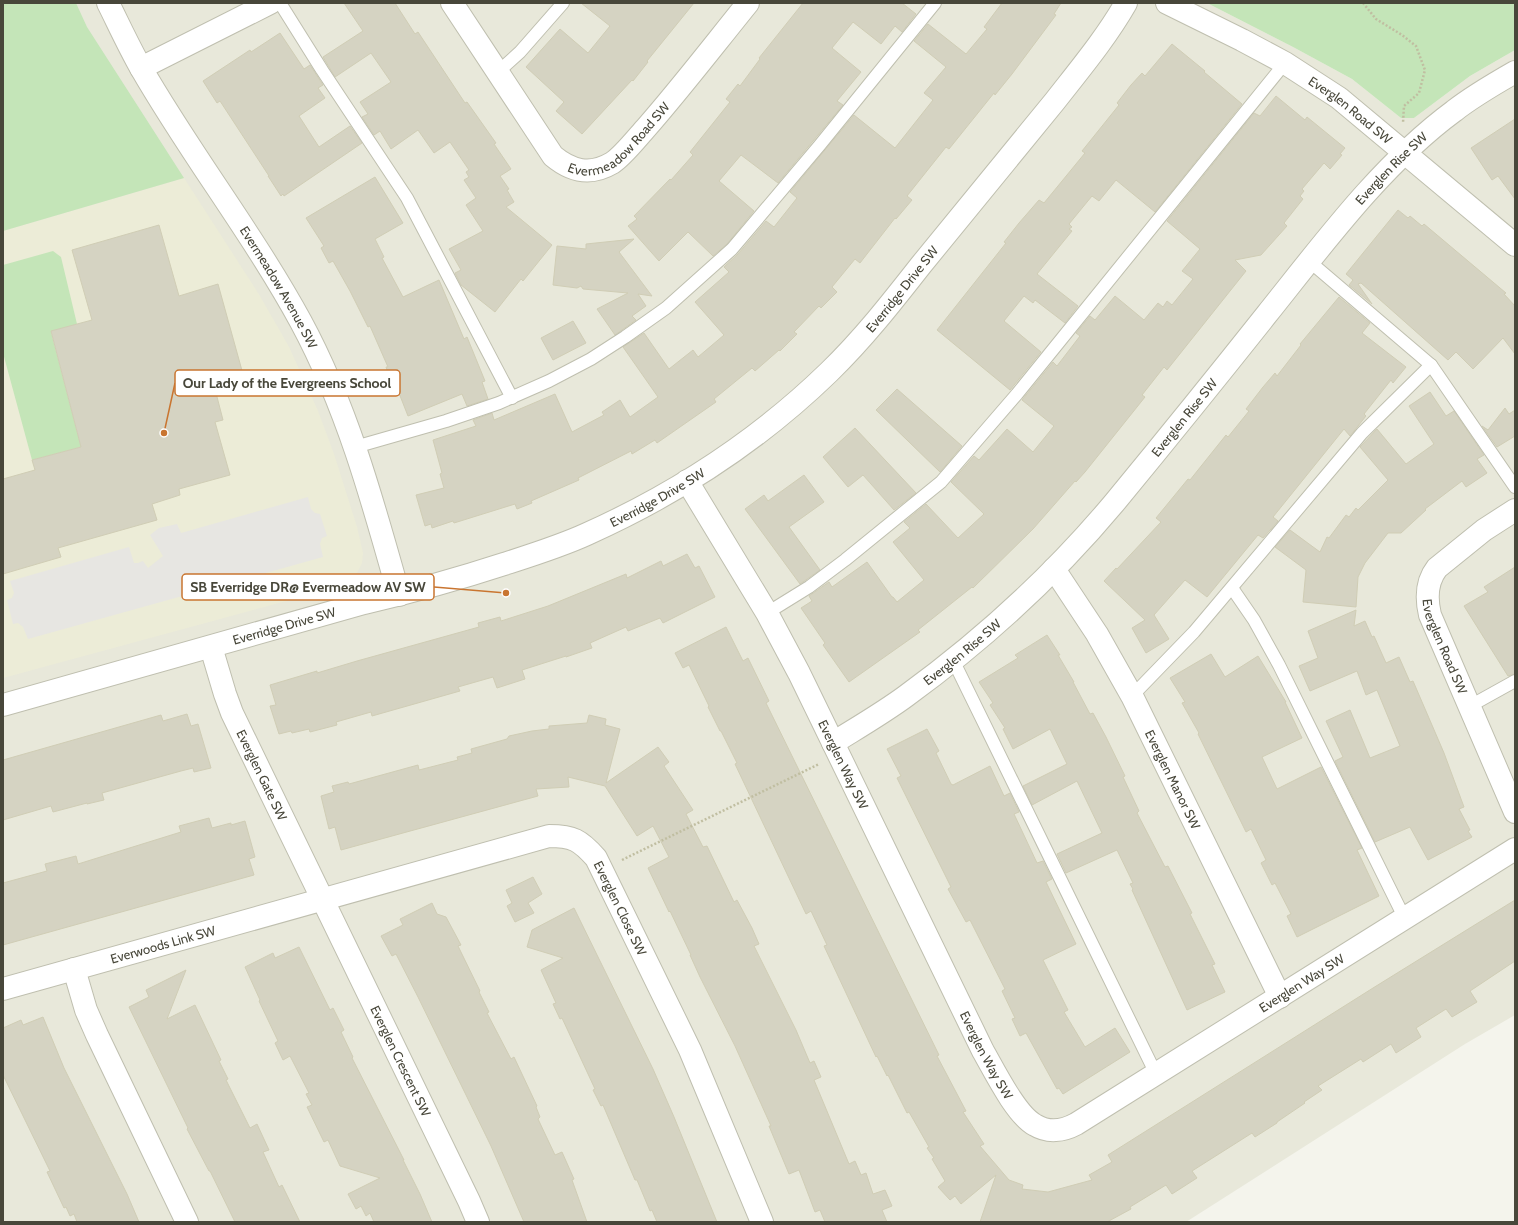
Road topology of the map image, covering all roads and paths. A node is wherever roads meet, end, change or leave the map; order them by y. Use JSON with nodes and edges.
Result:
{"nodes":[{"id":1,"x":108,"y":3,"type":"edge"},
{"id":2,"x":270,"y":3,"type":"edge"},
{"id":3,"x":280,"y":3,"type":"edge"},
{"id":4,"x":452,"y":3,"type":"edge"},
{"id":5,"x":563,"y":3,"type":"edge"},
{"id":6,"x":748,"y":3,"type":"edge"},
{"id":7,"x":935,"y":3,"type":"edge"},
{"id":8,"x":1126,"y":3,"type":"edge"},
{"id":9,"x":1168,"y":3,"type":"edge"},
{"id":10,"x":1363,"y":3,"type":"edge"},
{"id":11,"x":1285,"y":63,"type":"junction"},
{"id":12,"x":141,"y":68,"type":"junction"},
{"id":13,"x":498,"y":72,"type":"junction"},
{"id":14,"x":1515,"y":72,"type":"edge"},
{"id":15,"x":1405,"y":153,"type":"junction"},
{"id":16,"x":1515,"y":245,"type":"edge"},
{"id":17,"x":1310,"y":261,"type":"junction"},
{"id":18,"x":1431,"y":365,"type":"junction"},
{"id":19,"x":512,"y":398,"type":"junction"},
{"id":20,"x":355,"y":447,"type":"junction"},
{"id":21,"x":687,"y":481,"type":"junction"},
{"id":22,"x":1515,"y":487,"type":"edge"},
{"id":23,"x":1515,"y":510,"type":"edge"},
{"id":24,"x":1054,"y":569,"type":"junction"},
{"id":25,"x":1232,"y":588,"type":"junction"},
{"id":26,"x":399,"y":595,"type":"junction"},
{"id":27,"x":767,"y":614,"type":"junction"},
{"id":28,"x":211,"y":647,"type":"junction"},
{"id":29,"x":953,"y":660,"type":"junction"},
{"id":30,"x":1515,"y":680,"type":"edge"},
{"id":31,"x":1132,"y":696,"type":"junction"},
{"id":32,"x":3,"y":705,"type":"edge"},
{"id":33,"x":1470,"y":706,"type":"junction"},
{"id":34,"x":836,"y":749,"type":"junction"},
{"id":35,"x":1515,"y":812,"type":"edge"},
{"id":36,"x":1515,"y":849,"type":"edge"},
{"id":37,"x":601,"y":870,"type":"junction"},
{"id":38,"x":323,"y":900,"type":"junction"},
{"id":39,"x":1404,"y":917,"type":"junction"},
{"id":40,"x":74,"y":969,"type":"junction"},
{"id":41,"x":3,"y":989,"type":"edge"},
{"id":42,"x":1280,"y":997,"type":"junction"},
{"id":43,"x":1156,"y":1074,"type":"junction"},
{"id":44,"x":187,"y":1222,"type":"edge"},
{"id":45,"x":478,"y":1222,"type":"edge"},
{"id":46,"x":762,"y":1222,"type":"edge"}],
"edges":[{"from":1,"to":12,"type":"street","name":"Evermeadow Avenue SW"},
{"from":2,"to":12,"type":"street"},
{"from":3,"to":19,"type":"lane"},
{"from":4,"to":13,"type":"street","name":"Evermeadow Road SW"},
{"from":5,"to":13,"type":"lane"},
{"from":6,"to":13,"type":"street","name":"Evermeadow Road SW"},
{"from":7,"to":19,"type":"lane"},
{"from":8,"to":21,"type":"street","name":"Everridge Drive SW"},
{"from":9,"to":11,"type":"street","name":"Everglen Road SW"},
{"from":10,"to":15,"type":"path"},
{"from":11,"to":15,"type":"street","name":"Everglen Road SW"},
{"from":11,"to":27,"type":"lane"},
{"from":12,"to":20,"type":"street","name":"Evermeadow Avenue SW"},
{"from":14,"to":15,"type":"street","name":"Everglen Rise SW"},
{"from":15,"to":16,"type":"street","name":"Everglen Road SW"},
{"from":15,"to":17,"type":"street","name":"Everglen Rise SW"},
{"from":17,"to":18,"type":"lane"},
{"from":17,"to":24,"type":"street","name":"Everglen Rise SW"},
{"from":18,"to":22,"type":"lane"},
{"from":18,"to":25,"type":"lane"},
{"from":19,"to":20,"type":"lane"},
{"from":20,"to":26,"type":"street","name":"Evermeadow Avenue SW"},
{"from":21,"to":26,"type":"street","name":"Everridge Drive SW"},
{"from":21,"to":27,"type":"street","name":"Everglen Way SW"},
{"from":23,"to":33,"type":"street","name":"Everglen Road SW"},
{"from":24,"to":29,"type":"street","name":"Everglen Rise SW"},
{"from":24,"to":31,"type":"street","name":"Everglen Manor SW"},
{"from":25,"to":31,"type":"lane"},
{"from":25,"to":39,"type":"lane"},
{"from":26,"to":28,"type":"street","name":"Everridge Drive SW"},
{"from":27,"to":34,"type":"street","name":"Everglen Way SW"},
{"from":28,"to":32,"type":"street","name":"Everridge Drive SW"},
{"from":28,"to":38,"type":"street","name":"Everglen Gate SW"},
{"from":29,"to":34,"type":"street","name":"Everglen Rise SW"},
{"from":29,"to":43,"type":"lane"},
{"from":30,"to":33,"type":"lane"},
{"from":31,"to":42,"type":"street","name":"Everglen Manor SW"},
{"from":33,"to":35,"type":"street","name":"Everglen Road SW"},
{"from":34,"to":37,"type":"path"},
{"from":34,"to":43,"type":"street","name":"Everglen Way SW"},
{"from":36,"to":39,"type":"street","name":"Everglen Way SW"},
{"from":37,"to":38,"type":"street","name":"Everglen Close SW"},
{"from":37,"to":46,"type":"street","name":"Everglen Close SW"},
{"from":38,"to":40,"type":"street","name":"Everwoods Link SW"},
{"from":38,"to":45,"type":"street","name":"Everglen Crescent SW"},
{"from":39,"to":42,"type":"street","name":"Everglen Way SW"},
{"from":40,"to":41,"type":"street","name":"Everwoods Link SW"},
{"from":40,"to":44,"type":"street"},
{"from":42,"to":43,"type":"street","name":"Everglen Way SW"}]}
